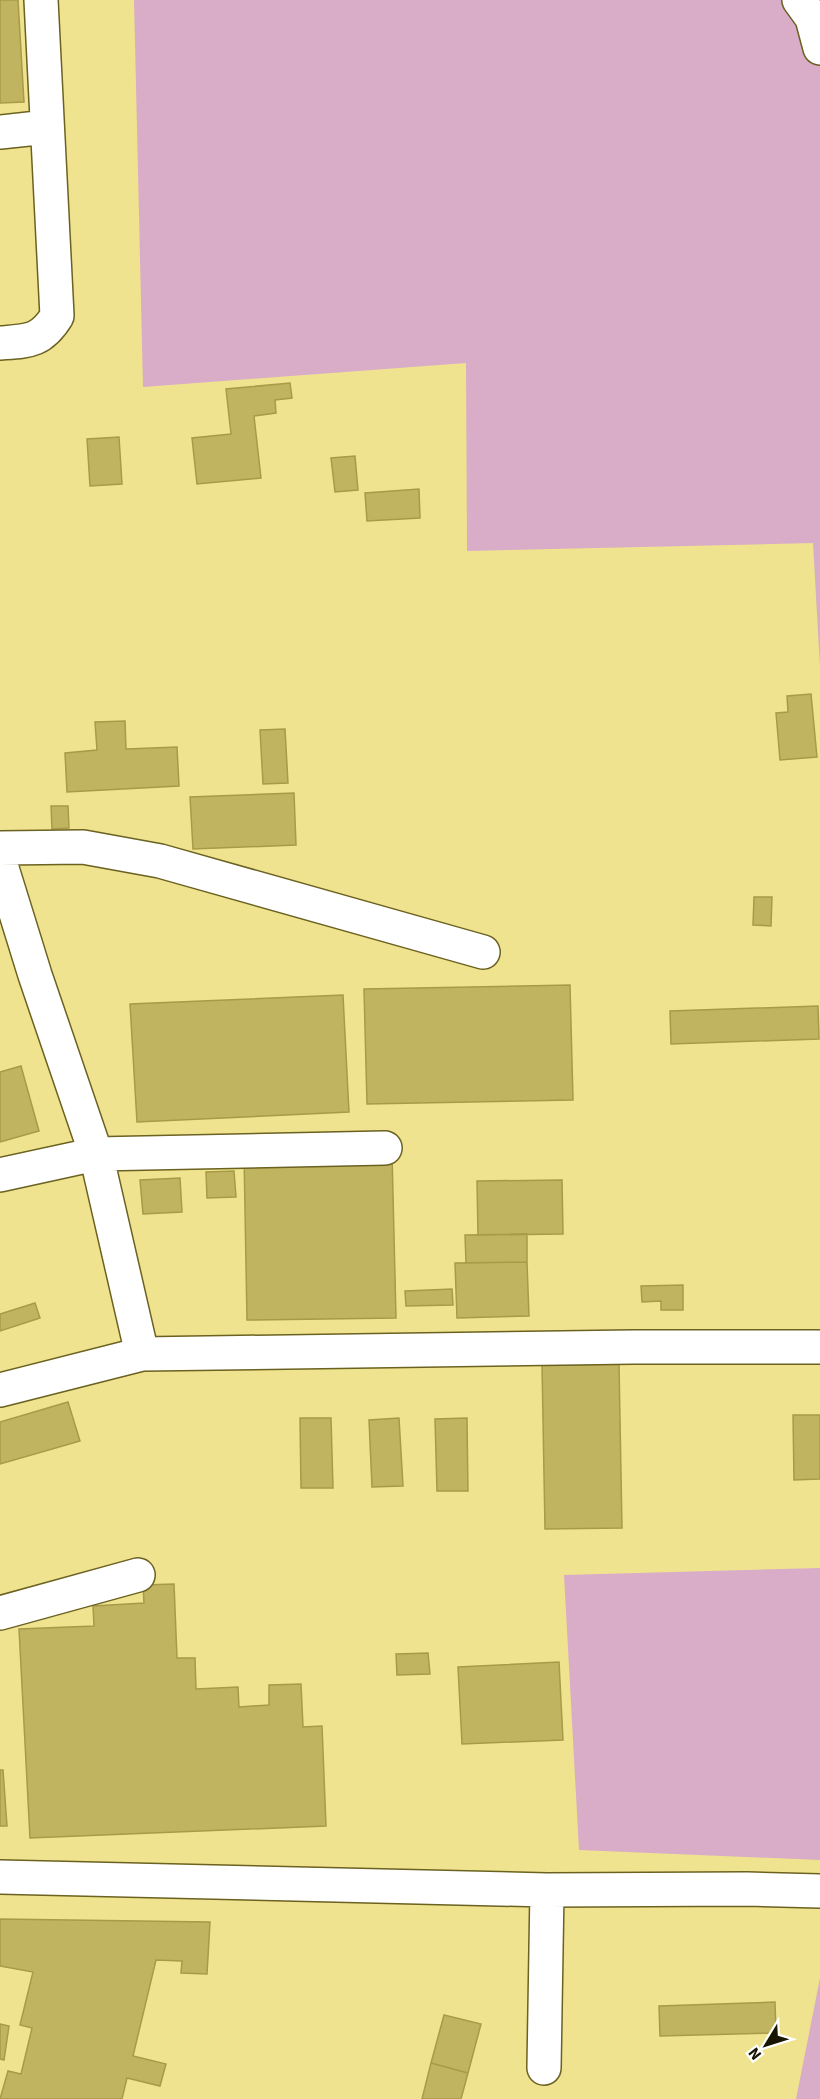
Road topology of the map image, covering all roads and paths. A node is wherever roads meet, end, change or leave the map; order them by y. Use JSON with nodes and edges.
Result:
{"nodes":[{"id":1,"x":41,"y":0,"type":"edge"},
{"id":2,"x":799,"y":0,"type":"edge"},
{"id":3,"x":820,"y":48,"type":"edge"},
{"id":4,"x":47,"y":127,"type":"junction"},
{"id":5,"x":0,"y":132,"type":"edge"},
{"id":6,"x":0,"y":343,"type":"edge"},
{"id":7,"x":0,"y":848,"type":"edge"},
{"id":8,"x":0,"y":862,"type":"edge"},
{"id":9,"x":483,"y":952,"type":"dead end"},
{"id":10,"x":385,"y":1148,"type":"dead end"},
{"id":11,"x":96,"y":1154,"type":"junction"},
{"id":12,"x":0,"y":1175,"type":"edge"},
{"id":13,"x":820,"y":1347,"type":"edge"},
{"id":14,"x":142,"y":1354,"type":"junction"},
{"id":15,"x":0,"y":1390,"type":"edge"},
{"id":16,"x":138,"y":1575,"type":"dead end"},
{"id":17,"x":0,"y":1613,"type":"edge"},
{"id":18,"x":0,"y":1877,"type":"edge"},
{"id":19,"x":547,"y":1890,"type":"junction"},
{"id":20,"x":820,"y":1891,"type":"edge"},
{"id":21,"x":544,"y":2068,"type":"dead end"}],
"edges":[{"from":1,"to":4,"type":"street"},
{"from":2,"to":3,"type":"street"},
{"from":4,"to":5,"type":"street"},
{"from":4,"to":6,"type":"street"},
{"from":7,"to":9,"type":"street"},
{"from":8,"to":11,"type":"street"},
{"from":10,"to":11,"type":"street"},
{"from":11,"to":12,"type":"street"},
{"from":11,"to":14,"type":"street"},
{"from":13,"to":14,"type":"street"},
{"from":14,"to":15,"type":"street"},
{"from":16,"to":17,"type":"street"},
{"from":18,"to":19,"type":"street"},
{"from":19,"to":20,"type":"street"},
{"from":19,"to":21,"type":"street"}]}
